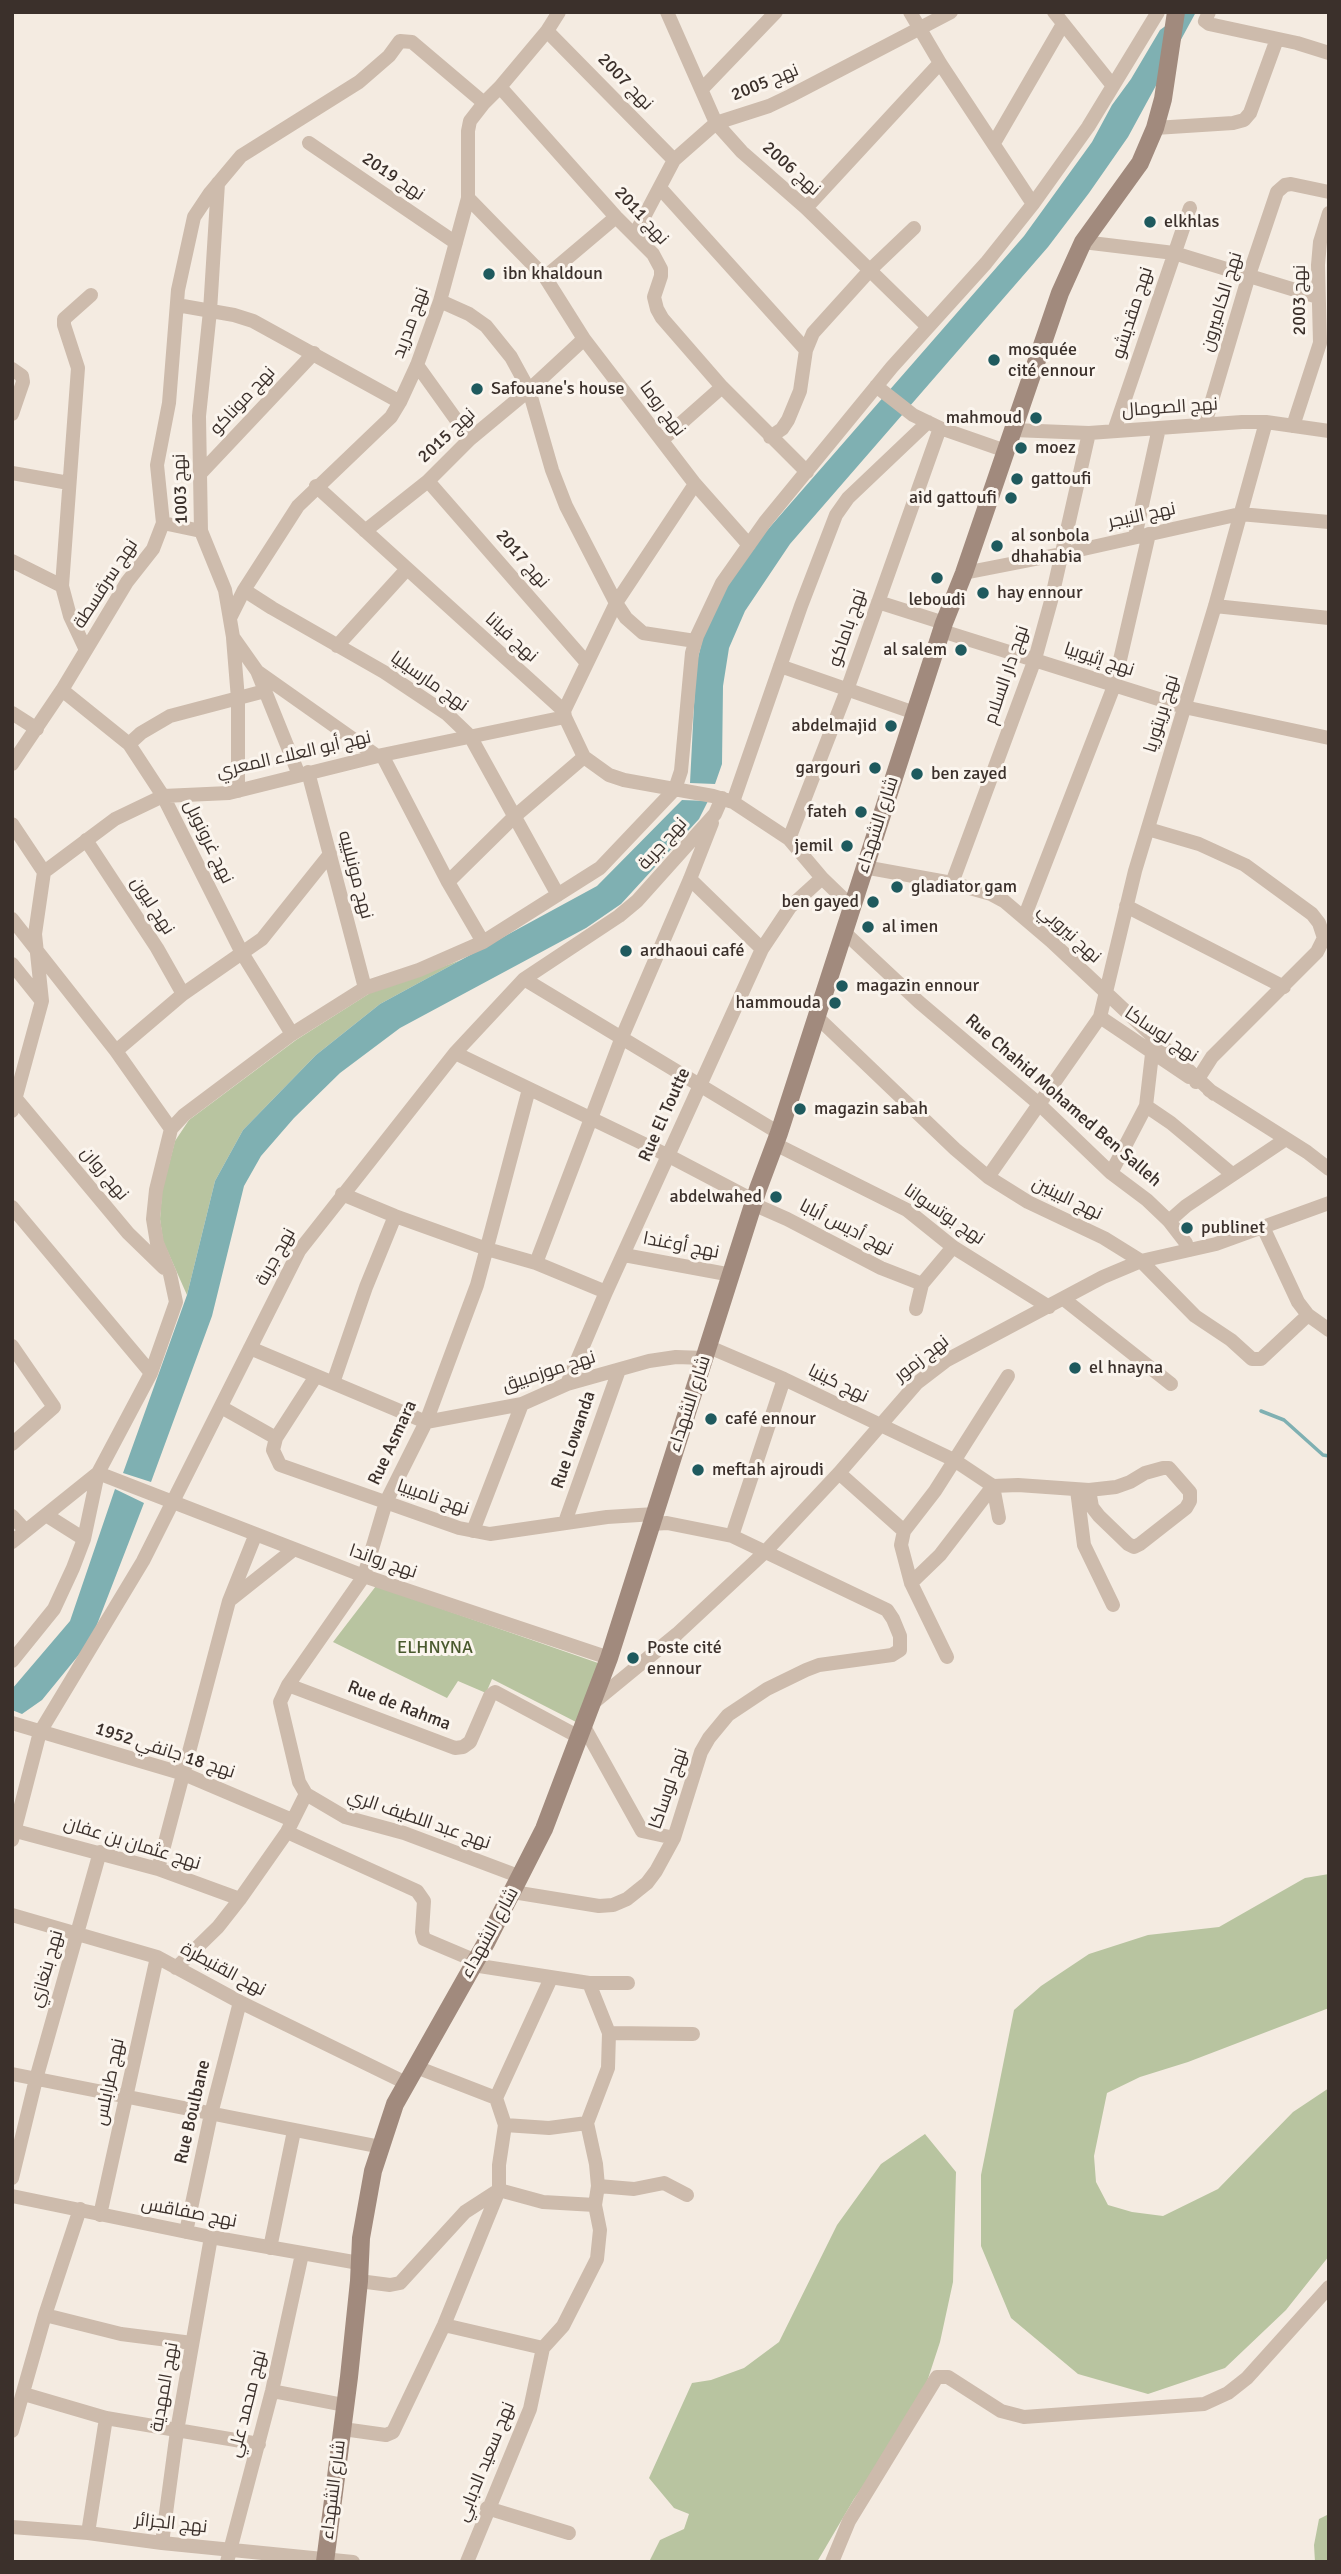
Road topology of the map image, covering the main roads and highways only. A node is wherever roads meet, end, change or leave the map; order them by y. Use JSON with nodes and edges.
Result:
{"nodes":[{"id":1,"x":1175,"y":16,"type":"edge"},
{"id":2,"x":325,"y":2560,"type":"edge"}],
"edges":[{"from":1,"to":2,"type":"main road","name":"شارع الشهداء"}]}
